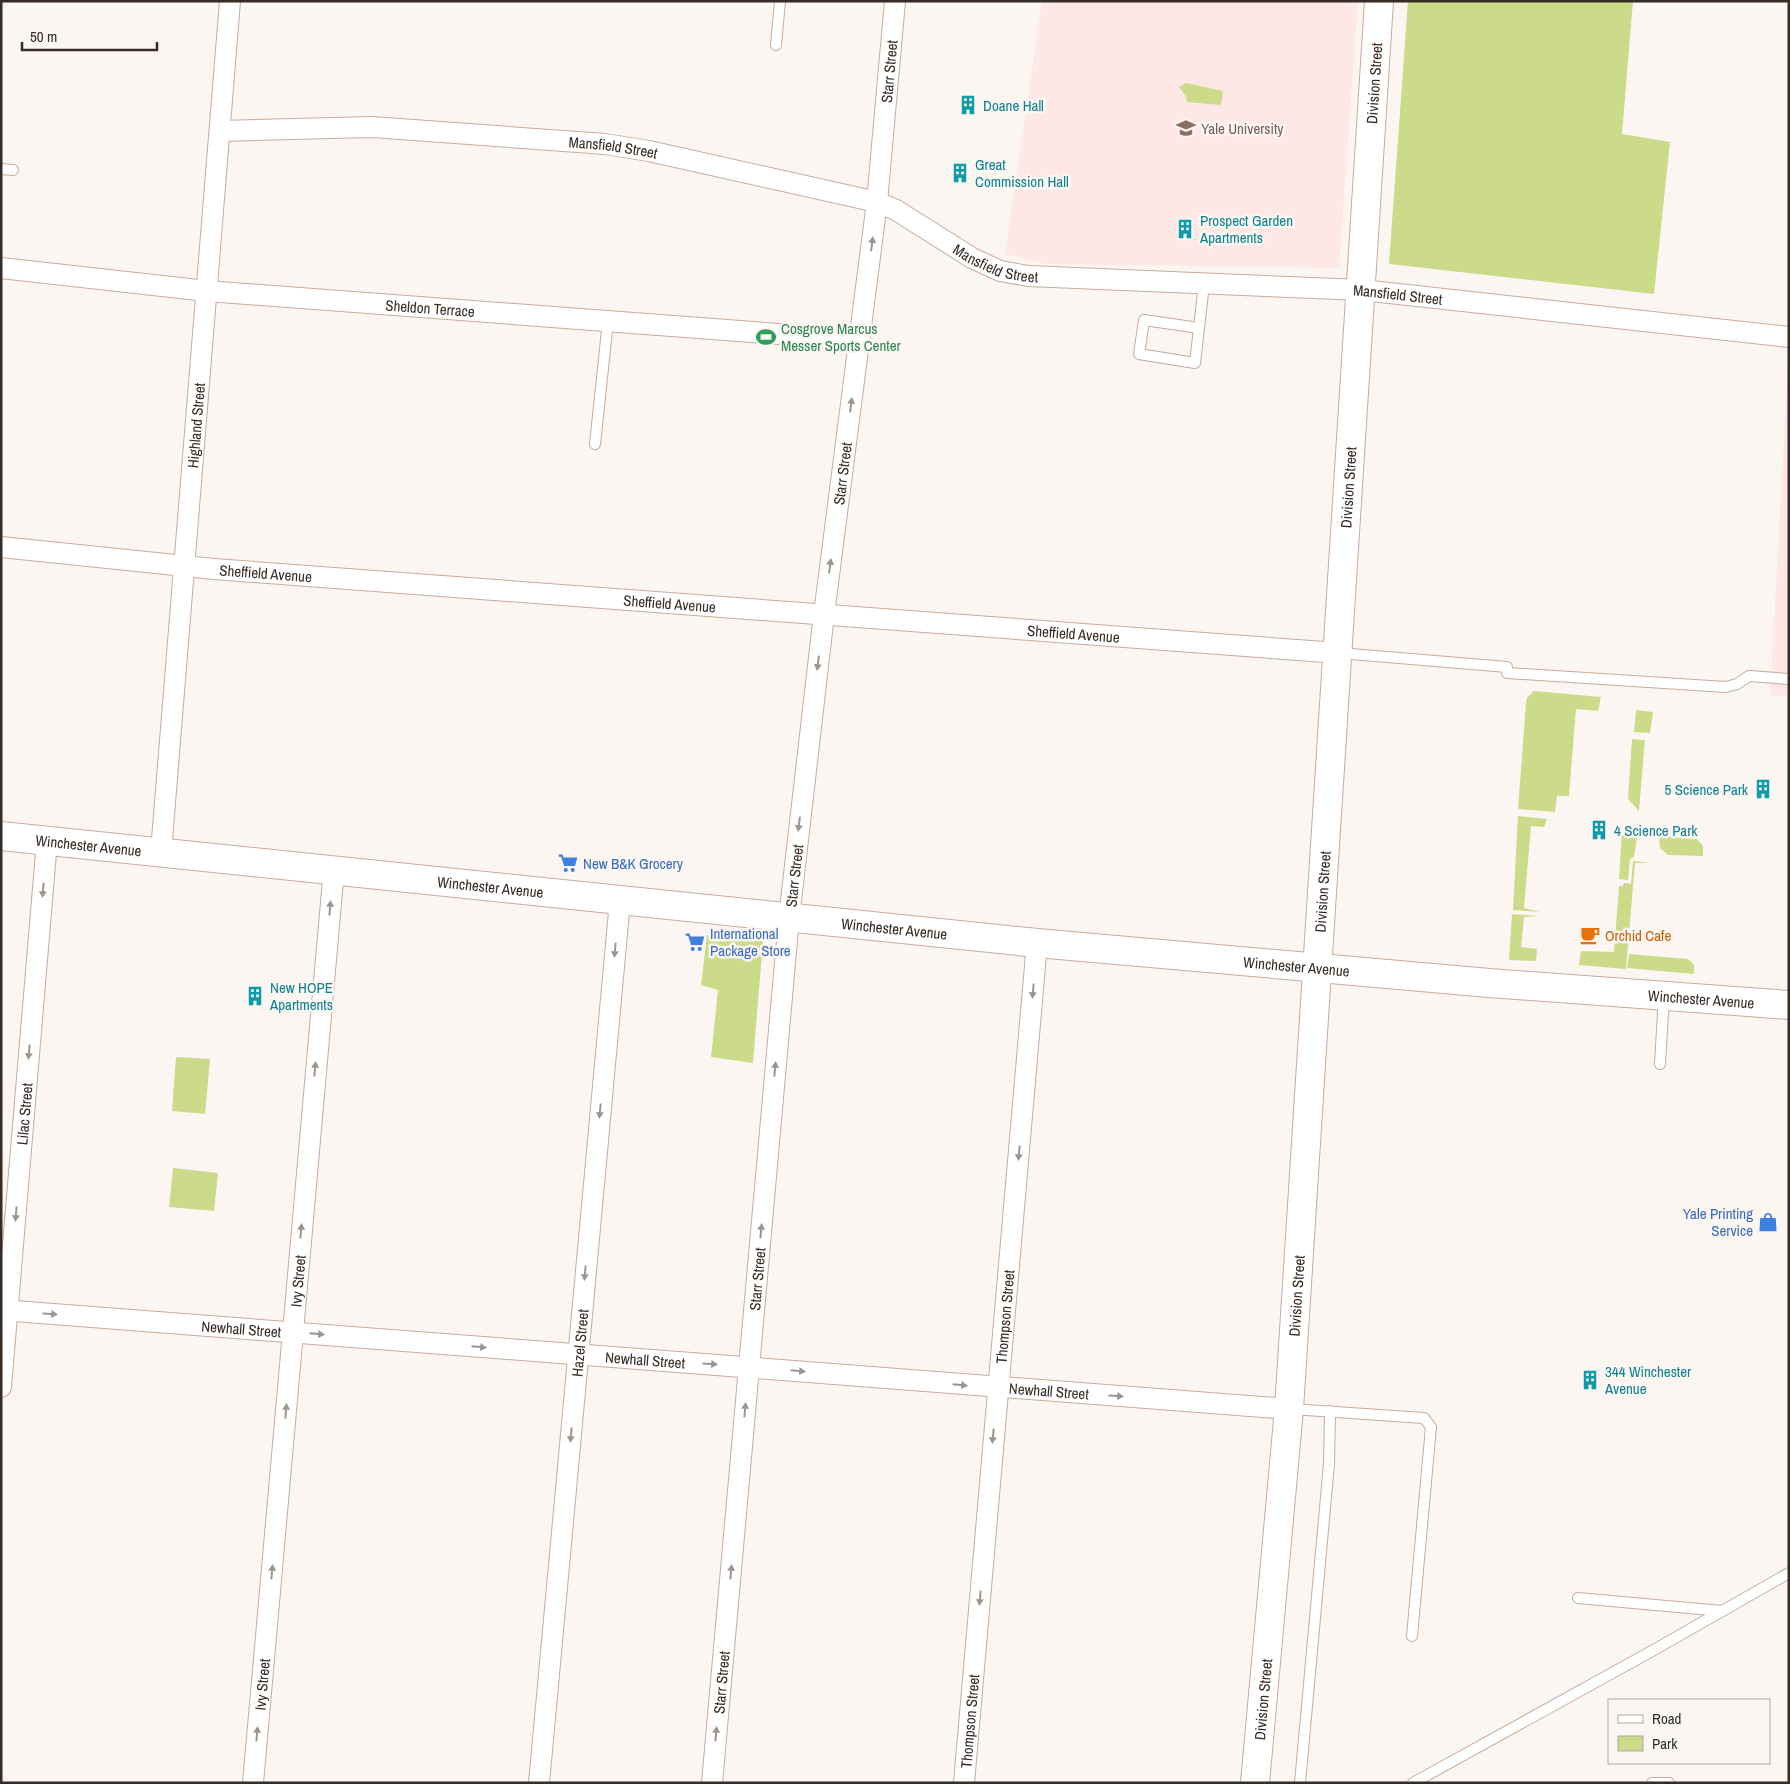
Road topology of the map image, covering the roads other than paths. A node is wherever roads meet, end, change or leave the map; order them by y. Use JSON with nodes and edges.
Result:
{"nodes":[{"id":1,"x":230,"y":1,"type":"edge"},
{"id":2,"x":780,"y":1,"type":"edge"},
{"id":3,"x":895,"y":1,"type":"edge"},
{"id":4,"x":1379,"y":1,"type":"edge"},
{"id":5,"x":776,"y":45,"type":"dead end"},
{"id":6,"x":220,"y":131,"type":"junction"},
{"id":7,"x":1,"y":169,"type":"edge"},
{"id":8,"x":13,"y":170,"type":"dead end"},
{"id":9,"x":877,"y":202,"type":"junction"},
{"id":10,"x":1,"y":268,"type":"edge"},
{"id":11,"x":1204,"y":284,"type":"junction"},
{"id":12,"x":1362,"y":290,"type":"junction"},
{"id":13,"x":206,"y":291,"type":"junction"},
{"id":14,"x":608,"y":321,"type":"junction"},
{"id":15,"x":1199,"y":328,"type":"junction"},
{"id":16,"x":1789,"y":337,"type":"edge"},
{"id":17,"x":859,"y":340,"type":"junction"},
{"id":18,"x":595,"y":444,"type":"dead end"},
{"id":19,"x":1,"y":548,"type":"edge"},
{"id":20,"x":184,"y":566,"type":"junction"},
{"id":21,"x":824,"y":614,"type":"junction"},
{"id":22,"x":1338,"y":653,"type":"junction"},
{"id":23,"x":1789,"y":678,"type":"edge"},
{"id":24,"x":1,"y":836,"type":"edge"},
{"id":25,"x":47,"y":841,"type":"junction"},
{"id":26,"x":161,"y":852,"type":"junction"},
{"id":27,"x":334,"y":869,"type":"junction"},
{"id":28,"x":620,"y":901,"type":"junction"},
{"id":29,"x":788,"y":918,"type":"junction"},
{"id":30,"x":1037,"y":943,"type":"junction"},
{"id":31,"x":1318,"y":968,"type":"junction"},
{"id":32,"x":1664,"y":996,"type":"junction"},
{"id":33,"x":1789,"y":1005,"type":"edge"},
{"id":34,"x":1660,"y":1064,"type":"dead end"},
{"id":35,"x":5,"y":1310,"type":"edge"},
{"id":36,"x":293,"y":1332,"type":"junction"},
{"id":37,"x":578,"y":1355,"type":"junction"},
{"id":38,"x":749,"y":1367,"type":"junction"},
{"id":39,"x":1,"y":1387,"type":"edge"},
{"id":40,"x":998,"y":1388,"type":"junction"},
{"id":41,"x":1289,"y":1409,"type":"junction"},
{"id":42,"x":1330,"y":1411,"type":"junction"},
{"id":43,"x":1789,"y":1573,"type":"edge"},
{"id":44,"x":1578,"y":1598,"type":"dead end"},
{"id":45,"x":1722,"y":1611,"type":"junction"},
{"id":46,"x":1412,"y":1636,"type":"dead end"},
{"id":47,"x":252,"y":1783,"type":"edge"},
{"id":48,"x":539,"y":1783,"type":"edge"},
{"id":49,"x":712,"y":1783,"type":"edge"},
{"id":50,"x":964,"y":1783,"type":"edge"},
{"id":51,"x":1254,"y":1783,"type":"edge"},
{"id":52,"x":1300,"y":1783,"type":"edge"},
{"id":53,"x":1413,"y":1783,"type":"edge"},
{"id":54,"x":1652,"y":1783,"type":"edge"},
{"id":55,"x":1669,"y":1783,"type":"edge"}],
"edges":[{"from":1,"to":6,"type":"street","name":"Highland Street"},
{"from":2,"to":5,"type":"lane"},
{"from":3,"to":9,"type":"street","name":"Starr Street"},
{"from":4,"to":12,"type":"street","name":"Division Street"},
{"from":6,"to":9,"type":"street","name":"Mansfield Street"},
{"from":6,"to":13,"type":"street","name":"Highland Street"},
{"from":7,"to":8,"type":"lane"},
{"from":9,"to":11,"type":"street","name":"Mansfield Street"},
{"from":17,"to":9,"type":"street","name":"Starr Street","one_way":true},
{"from":10,"to":13,"type":"street","name":"Sheldon Terrace"},
{"from":11,"to":12,"type":"street","name":"Mansfield Street"},
{"from":11,"to":15,"type":"lane"},
{"from":12,"to":16,"type":"street","name":"Mansfield Street"},
{"from":12,"to":22,"type":"street","name":"Division Street"},
{"from":13,"to":14,"type":"street","name":"Sheldon Terrace"},
{"from":13,"to":20,"type":"street","name":"Highland Street"},
{"from":14,"to":17,"type":"street","name":"Sheldon Terrace"},
{"from":14,"to":18,"type":"lane"},
{"from":15,"to":15,"type":"lane"},
{"from":21,"to":17,"type":"street","name":"Starr Street","one_way":true},
{"from":19,"to":20,"type":"street","name":"Sheffield Avenue"},
{"from":20,"to":21,"type":"street","name":"Sheffield Avenue"},
{"from":20,"to":26,"type":"street","name":"Highland Street"},
{"from":21,"to":22,"type":"street","name":"Sheffield Avenue"},
{"from":21,"to":29,"type":"street","name":"Starr Street","one_way":true},
{"from":22,"to":23,"type":"lane"},
{"from":22,"to":31,"type":"street","name":"Division Street"},
{"from":24,"to":25,"type":"street","name":"Winchester Avenue"},
{"from":25,"to":26,"type":"street","name":"Winchester Avenue"},
{"from":25,"to":35,"type":"street","name":"Lilac Street","one_way":true},
{"from":26,"to":27,"type":"street","name":"Winchester Avenue"},
{"from":27,"to":28,"type":"street","name":"Winchester Avenue"},
{"from":36,"to":27,"type":"street","name":"Ivy Street","one_way":true},
{"from":28,"to":29,"type":"street","name":"Winchester Avenue"},
{"from":28,"to":37,"type":"street","name":"Hazel Street","one_way":true},
{"from":29,"to":30,"type":"street","name":"Winchester Avenue"},
{"from":38,"to":29,"type":"street","name":"Starr Street","one_way":true},
{"from":30,"to":31,"type":"street","name":"Winchester Avenue"},
{"from":30,"to":40,"type":"street","name":"Thompson Street","one_way":true},
{"from":31,"to":32,"type":"street","name":"Winchester Avenue"},
{"from":31,"to":41,"type":"street","name":"Division Street"},
{"from":32,"to":33,"type":"street","name":"Winchester Avenue"},
{"from":32,"to":34,"type":"lane"},
{"from":35,"to":36,"type":"street","name":"Newhall Street","one_way":true},
{"from":35,"to":39,"type":"street","name":"Lilac Street"},
{"from":36,"to":37,"type":"street","name":"Newhall Street","one_way":true},
{"from":47,"to":36,"type":"street","name":"Ivy Street","one_way":true},
{"from":37,"to":38,"type":"street","name":"Newhall Street","one_way":true},
{"from":37,"to":48,"type":"street","name":"Hazel Street","one_way":true},
{"from":38,"to":40,"type":"street","name":"Newhall Street","one_way":true},
{"from":49,"to":38,"type":"street","name":"Starr Street","one_way":true},
{"from":40,"to":41,"type":"street","name":"Newhall Street","one_way":true},
{"from":40,"to":50,"type":"street","name":"Thompson Street","one_way":true},
{"from":41,"to":42,"type":"lane"},
{"from":41,"to":51,"type":"street","name":"Division Street"},
{"from":42,"to":46,"type":"lane"},
{"from":42,"to":52,"type":"lane"},
{"from":43,"to":45,"type":"lane"},
{"from":44,"to":45,"type":"lane"},
{"from":45,"to":53,"type":"lane"},
{"from":54,"to":55,"type":"lane"}]}
